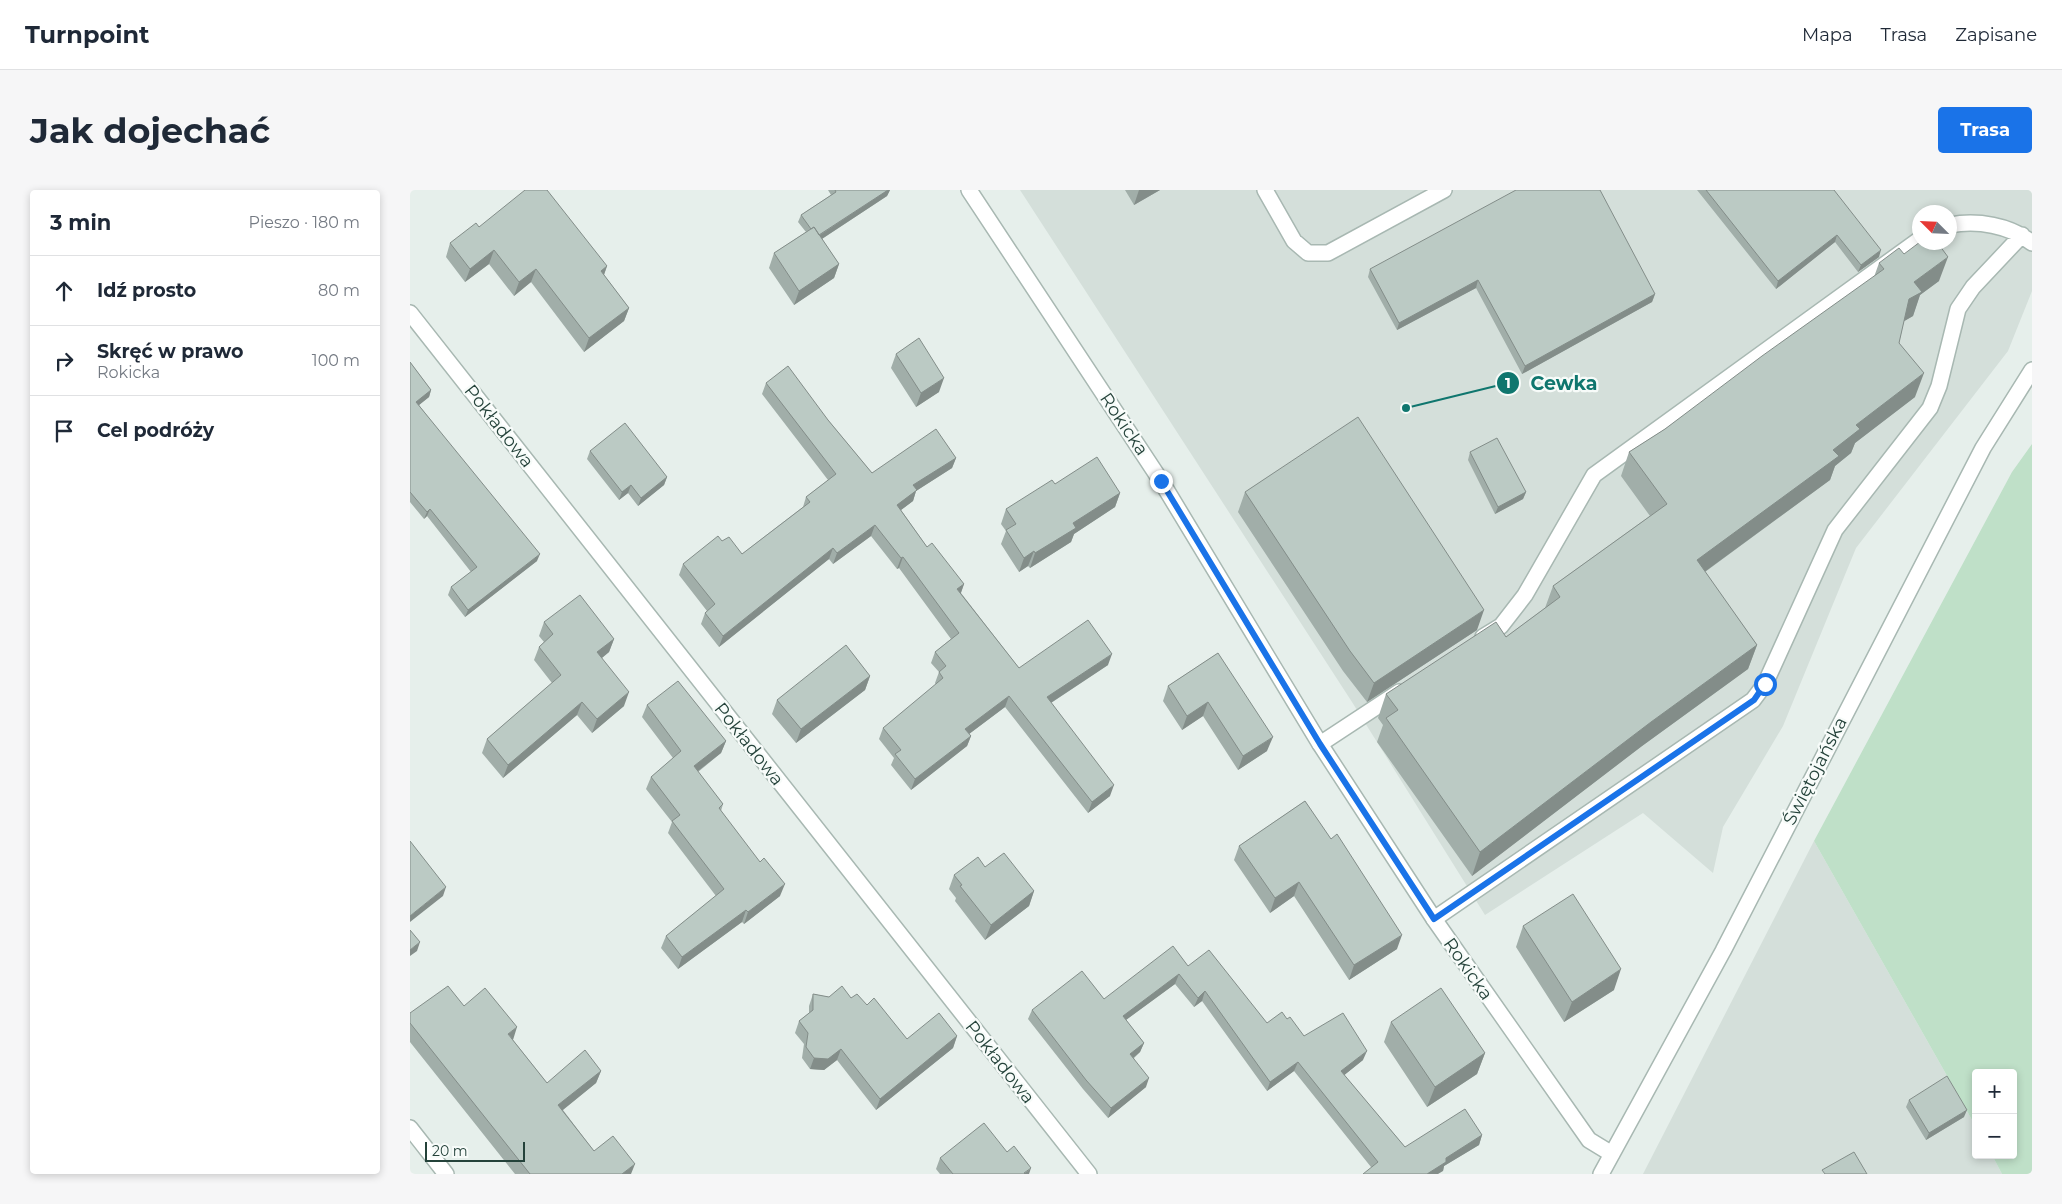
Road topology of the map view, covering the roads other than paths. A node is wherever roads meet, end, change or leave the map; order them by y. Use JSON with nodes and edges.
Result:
{"nodes":[{"id":1,"x":969,"y":190,"type":"edge"},
{"id":2,"x":1265,"y":190,"type":"edge"},
{"id":3,"x":1444,"y":190,"type":"edge"},
{"id":4,"x":1957,"y":224,"type":"edge"},
{"id":5,"x":2027,"y":239,"type":"edge"},
{"id":6,"x":1912,"y":245,"type":"edge"},
{"id":7,"x":410,"y":314,"type":"edge"},
{"id":8,"x":2032,"y":370,"type":"edge"},
{"id":9,"x":1468,"y":647,"type":"edge"},
{"id":10,"x":1410,"y":685,"type":"edge"},
{"id":11,"x":1320,"y":744,"type":"junction"},
{"id":12,"x":1434,"y":919,"type":"junction"},
{"id":13,"x":410,"y":1128,"type":"edge"},
{"id":14,"x":1612,"y":1154,"type":"junction"},
{"id":15,"x":446,"y":1174,"type":"edge"},
{"id":16,"x":1089,"y":1174,"type":"edge"},
{"id":17,"x":1601,"y":1174,"type":"edge"}],
"edges":[{"from":1,"to":11,"type":"street","name":"Rokicka"},
{"from":2,"to":3,"type":"street"},
{"from":4,"to":5,"type":"street"},
{"from":5,"to":12,"type":"street"},
{"from":6,"to":9,"type":"street"},
{"from":7,"to":16,"type":"street","name":"Pokładowa"},
{"from":8,"to":14,"type":"street","name":"Świętojańska"},
{"from":10,"to":11,"type":"street"},
{"from":11,"to":12,"type":"street","name":"Rokicka"},
{"from":12,"to":14,"type":"street","name":"Rokicka"},
{"from":13,"to":15,"type":"street"},
{"from":14,"to":17,"type":"street","name":"Świętojańska"}]}
